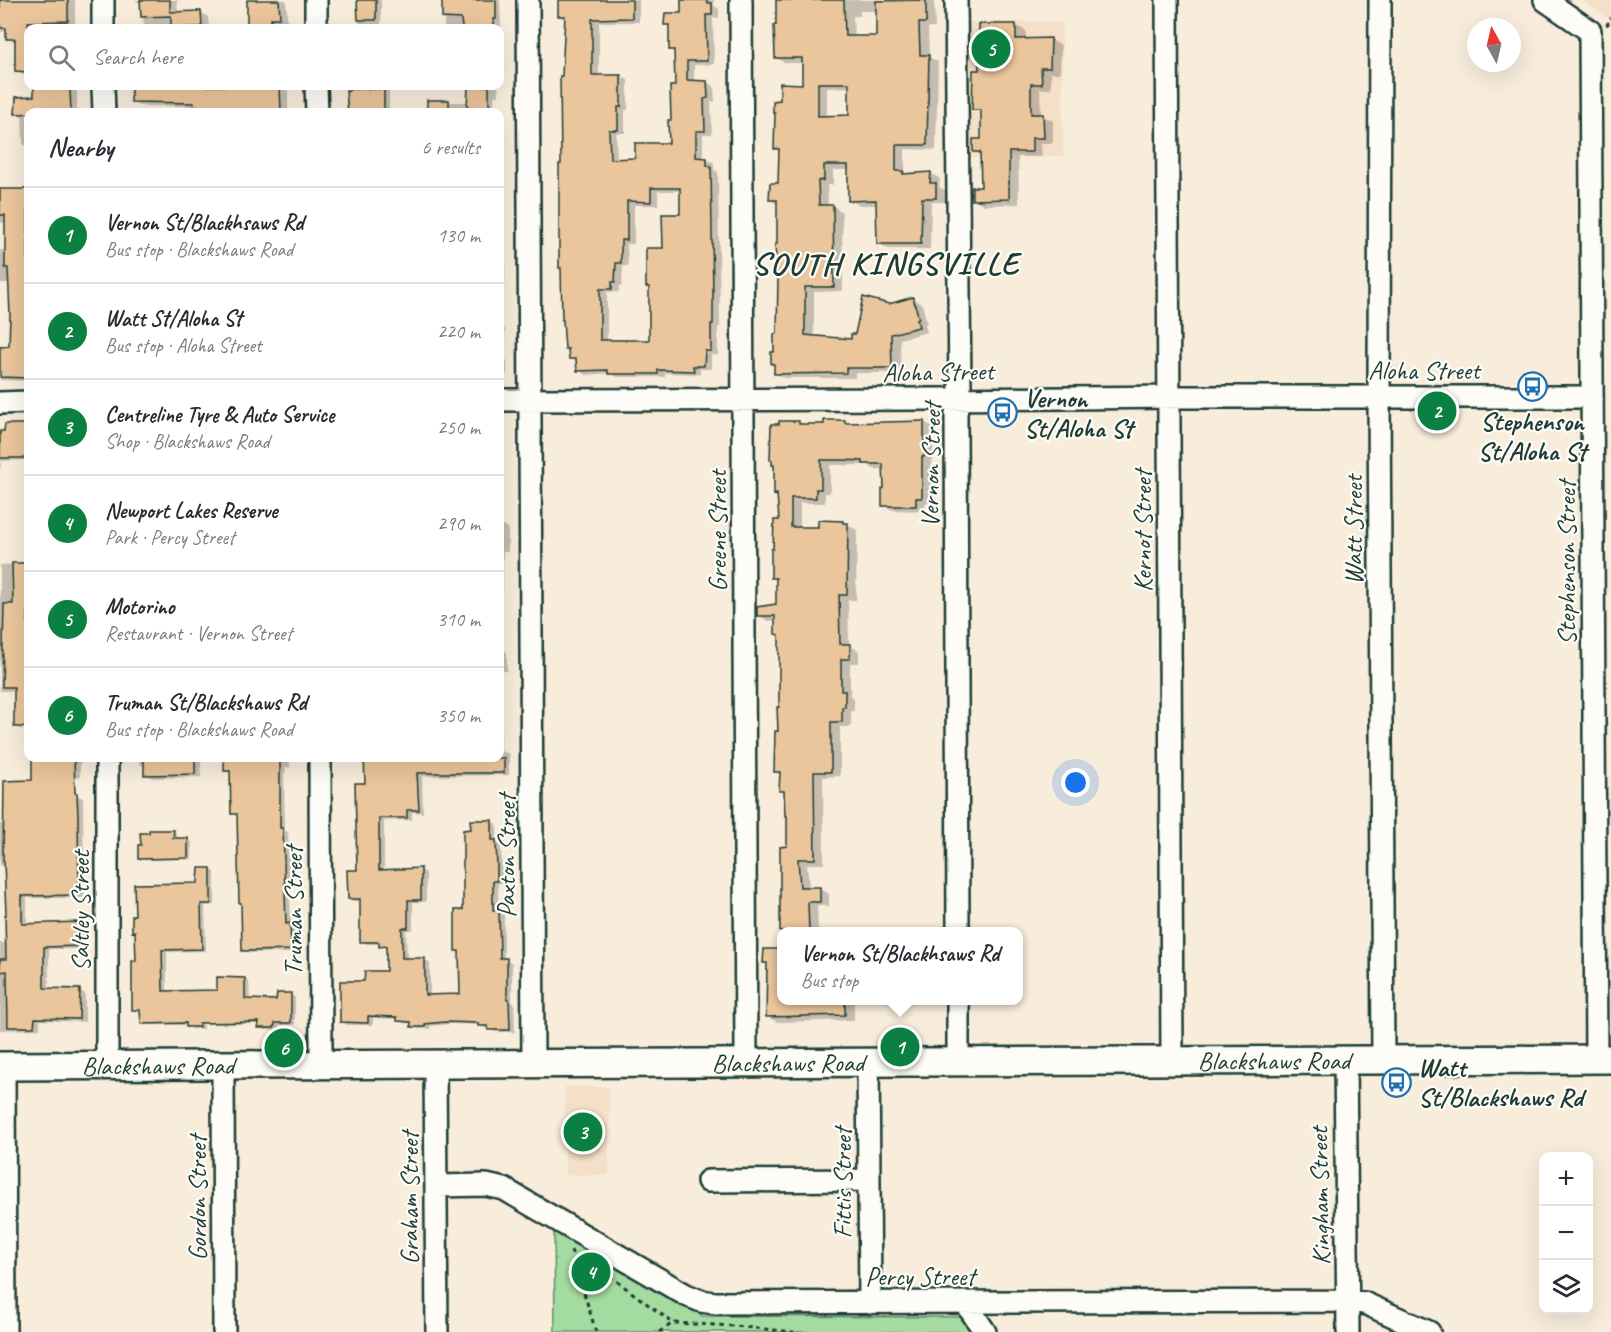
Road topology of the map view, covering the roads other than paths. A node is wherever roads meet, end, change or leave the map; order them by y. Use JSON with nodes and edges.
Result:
{"nodes":[{"id":1,"x":103,"y":0,"type":"edge"},
{"id":2,"x":316,"y":0,"type":"edge"},
{"id":3,"x":528,"y":0,"type":"edge"},
{"id":4,"x":741,"y":0,"type":"edge"},
{"id":5,"x":956,"y":0,"type":"edge"},
{"id":6,"x":1167,"y":0,"type":"edge"},
{"id":7,"x":1380,"y":0,"type":"edge"},
{"id":8,"x":1545,"y":0,"type":"edge"},
{"id":9,"x":103,"y":24,"type":"edge"},
{"id":10,"x":316,"y":24,"type":"edge"},
{"id":11,"x":103,"y":90,"type":"edge"},
{"id":12,"x":316,"y":90,"type":"edge"},
{"id":13,"x":104,"y":108,"type":"edge"},
{"id":14,"x":317,"y":108,"type":"edge"},
{"id":15,"x":1168,"y":397,"type":"junction"},
{"id":16,"x":1379,"y":397,"type":"junction"},
{"id":17,"x":1592,"y":397,"type":"junction"},
{"id":18,"x":958,"y":399,"type":"junction"},
{"id":19,"x":504,"y":400,"type":"edge"},
{"id":20,"x":530,"y":400,"type":"junction"},
{"id":21,"x":743,"y":400,"type":"junction"},
{"id":22,"x":24,"y":402,"type":"edge"},
{"id":23,"x":0,"y":403,"type":"edge"},
{"id":24,"x":107,"y":762,"type":"edge"},
{"id":25,"x":320,"y":762,"type":"edge"},
{"id":26,"x":958,"y":927,"type":"edge"},
{"id":27,"x":958,"y":1005,"type":"edge"},
{"id":28,"x":1604,"y":1059,"type":"edge"},
{"id":29,"x":1345,"y":1060,"type":"junction"},
{"id":30,"x":1383,"y":1060,"type":"junction"},
{"id":31,"x":1172,"y":1061,"type":"junction"},
{"id":32,"x":746,"y":1062,"type":"junction"},
{"id":33,"x":868,"y":1062,"type":"junction"},
{"id":34,"x":958,"y":1062,"type":"junction"},
{"id":35,"x":533,"y":1063,"type":"junction"},
{"id":36,"x":321,"y":1064,"type":"junction"},
{"id":37,"x":435,"y":1064,"type":"junction"},
{"id":38,"x":107,"y":1065,"type":"junction"},
{"id":39,"x":223,"y":1065,"type":"junction"},
{"id":40,"x":2,"y":1066,"type":"edge"},
{"id":41,"x":869,"y":1180,"type":"junction"},
{"id":42,"x":708,"y":1181,"type":"dead end"},
{"id":43,"x":436,"y":1186,"type":"junction"},
{"id":44,"x":1348,"y":1301,"type":"junction"},
{"id":45,"x":965,"y":1302,"type":"junction"},
{"id":46,"x":870,"y":1303,"type":"junction"},
{"id":47,"x":5,"y":1332,"type":"edge"},
{"id":48,"x":224,"y":1332,"type":"edge"},
{"id":49,"x":437,"y":1332,"type":"edge"},
{"id":50,"x":985,"y":1332,"type":"edge"},
{"id":51,"x":1348,"y":1332,"type":"edge"},
{"id":52,"x":1429,"y":1332,"type":"edge"}],
"edges":[{"from":1,"to":9,"type":"street"},
{"from":2,"to":10,"type":"street"},
{"from":3,"to":20,"type":"street","name":"Paxton Street"},
{"from":4,"to":21,"type":"street","name":"Greene Street"},
{"from":5,"to":18,"type":"street","name":"Vernon Street"},
{"from":6,"to":15,"type":"street","name":"Kernot Street"},
{"from":7,"to":16,"type":"street","name":"Watt Street"},
{"from":8,"to":17,"type":"street","name":"Stephenson Street"},
{"from":11,"to":13,"type":"street"},
{"from":12,"to":14,"type":"street"},
{"from":15,"to":16,"type":"street","name":"Aloha Street"},
{"from":15,"to":18,"type":"street","name":"Aloha Street"},
{"from":15,"to":31,"type":"street","name":"Kernot Street"},
{"from":16,"to":17,"type":"street","name":"Aloha Street"},
{"from":16,"to":30,"type":"street","name":"Watt Street"},
{"from":17,"to":28,"type":"street","name":"Stephenson Street"},
{"from":18,"to":21,"type":"street","name":"Aloha Street"},
{"from":18,"to":26,"type":"street","name":"Vernon Street"},
{"from":19,"to":20,"type":"street","name":"Aloha Street"},
{"from":20,"to":21,"type":"street","name":"Aloha Street"},
{"from":20,"to":35,"type":"street","name":"Paxton Street"},
{"from":21,"to":32,"type":"street","name":"Greene Street"},
{"from":22,"to":23,"type":"street"},
{"from":24,"to":38,"type":"street","name":"Saltley Street"},
{"from":25,"to":36,"type":"street","name":"Truman Street"},
{"from":27,"to":34,"type":"street"},
{"from":28,"to":30,"type":"main road","name":"Blackshaws Road"},
{"from":29,"to":30,"type":"main road","name":"Blackshaws Road"},
{"from":29,"to":31,"type":"main road","name":"Blackshaws Road"},
{"from":29,"to":44,"type":"street","name":"Kingham Street"},
{"from":31,"to":34,"type":"main road","name":"Blackshaws Road"},
{"from":32,"to":33,"type":"main road","name":"Blackshaws Road"},
{"from":32,"to":35,"type":"main road","name":"Blackshaws Road"},
{"from":33,"to":34,"type":"main road","name":"Blackshaws Road"},
{"from":33,"to":41,"type":"street","name":"Fittis Street"},
{"from":35,"to":37,"type":"main road","name":"Blackshaws Road"},
{"from":36,"to":37,"type":"main road","name":"Blackshaws Road"},
{"from":36,"to":39,"type":"main road","name":"Blackshaws Road"},
{"from":37,"to":43,"type":"street","name":"Graham Street"},
{"from":38,"to":39,"type":"main road","name":"Blackshaws Road"},
{"from":38,"to":40,"type":"main road","name":"Blackshaws Road"},
{"from":39,"to":48,"type":"street","name":"Gordon Street"},
{"from":40,"to":47,"type":"street"},
{"from":41,"to":42,"type":"street"},
{"from":41,"to":46,"type":"street","name":"Fittis Street"},
{"from":43,"to":46,"type":"street","name":"Percy Street"},
{"from":43,"to":49,"type":"street","name":"Graham Street"},
{"from":44,"to":45,"type":"street","name":"Percy Street"},
{"from":44,"to":51,"type":"street","name":"Kingham Street"},
{"from":44,"to":52,"type":"street","name":"Percy Street"},
{"from":45,"to":46,"type":"street","name":"Percy Street"},
{"from":45,"to":50,"type":"street"}]}
